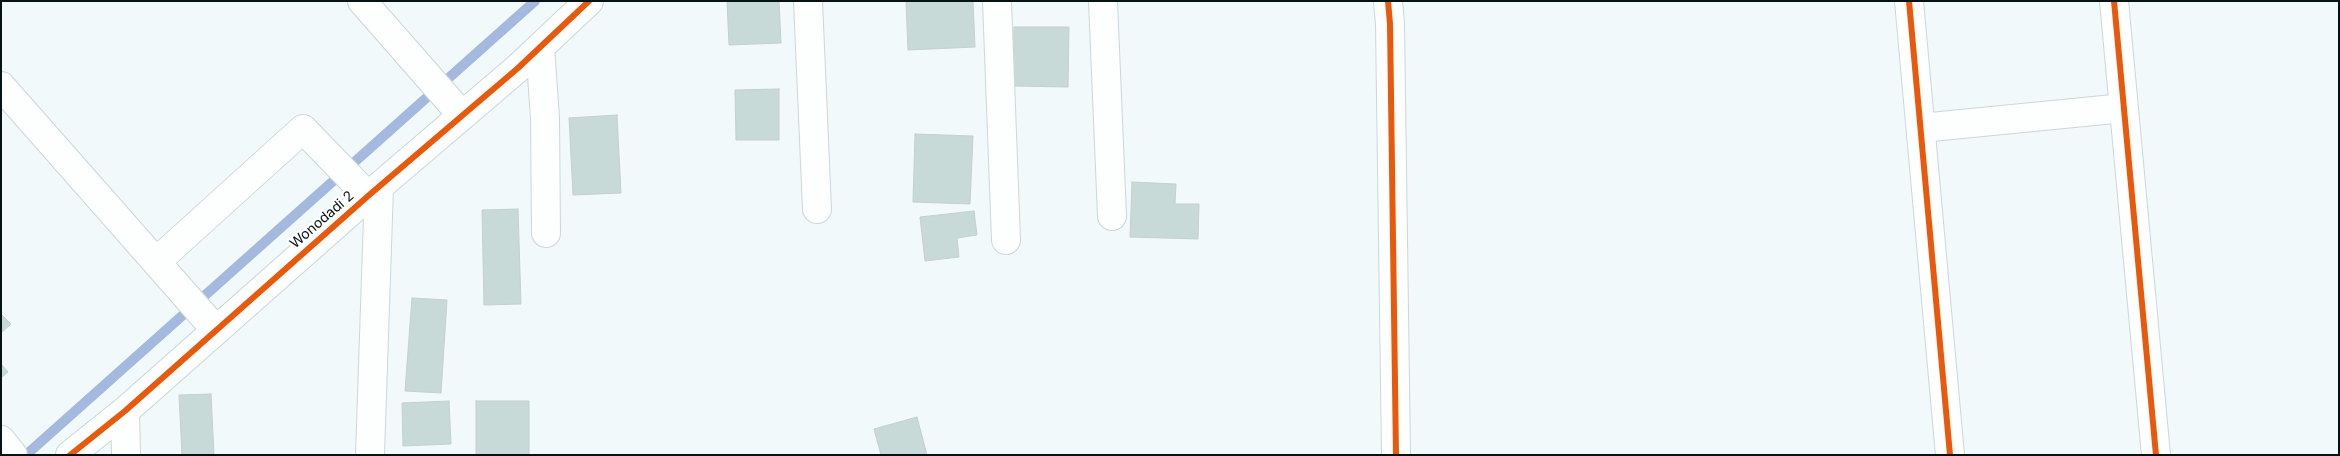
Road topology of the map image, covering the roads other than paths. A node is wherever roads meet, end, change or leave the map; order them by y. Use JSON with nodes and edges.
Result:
{"nodes":[{"id":1,"x":362,"y":1,"type":"edge"},
{"id":2,"x":590,"y":1,"type":"edge"},
{"id":3,"x":808,"y":1,"type":"edge"},
{"id":4,"x":997,"y":1,"type":"edge"},
{"id":5,"x":1103,"y":1,"type":"edge"},
{"id":6,"x":1388,"y":1,"type":"edge"},
{"id":7,"x":1909,"y":1,"type":"edge"},
{"id":8,"x":2114,"y":1,"type":"edge"},
{"id":9,"x":540,"y":47,"type":"junction"},
{"id":10,"x":1,"y":86,"type":"edge"},
{"id":11,"x":447,"y":98,"type":"junction"},
{"id":12,"x":2124,"y":108,"type":"junction"},
{"id":13,"x":1920,"y":128,"type":"junction"},
{"id":14,"x":367,"y":189,"type":"junction"},
{"id":15,"x":817,"y":209,"type":"dead end"},
{"id":16,"x":1112,"y":216,"type":"dead end"},
{"id":17,"x":546,"y":233,"type":"dead end"},
{"id":18,"x":1006,"y":240,"type":"dead end"},
{"id":19,"x":156,"y":262,"type":"junction"},
{"id":20,"x":211,"y":324,"type":"junction"},
{"id":21,"x":125,"y":411,"type":"junction"},
{"id":22,"x":70,"y":455,"type":"edge"},
{"id":23,"x":126,"y":455,"type":"edge"},
{"id":24,"x":370,"y":455,"type":"edge"},
{"id":25,"x":1396,"y":455,"type":"edge"},
{"id":26,"x":1950,"y":455,"type":"edge"},
{"id":27,"x":2156,"y":455,"type":"edge"}],
"edges":[{"from":1,"to":11,"type":"street"},
{"from":2,"to":9,"type":"street","name":"Wonodadi 2"},
{"from":3,"to":15,"type":"street"},
{"from":4,"to":18,"type":"street"},
{"from":5,"to":16,"type":"street"},
{"from":6,"to":25,"type":"street"},
{"from":7,"to":13,"type":"street"},
{"from":8,"to":12,"type":"street"},
{"from":9,"to":11,"type":"street","name":"Wonodadi 2"},
{"from":9,"to":17,"type":"street"},
{"from":10,"to":19,"type":"street"},
{"from":11,"to":14,"type":"street","name":"Wonodadi 2"},
{"from":12,"to":13,"type":"street"},
{"from":12,"to":27,"type":"street"},
{"from":13,"to":26,"type":"street"},
{"from":14,"to":19,"type":"street"},
{"from":14,"to":20,"type":"street","name":"Wonodadi 2"},
{"from":14,"to":24,"type":"street"},
{"from":19,"to":20,"type":"street"},
{"from":20,"to":21,"type":"street","name":"Wonodadi 2"},
{"from":21,"to":22,"type":"street","name":"Wonodadi 2"},
{"from":21,"to":23,"type":"street"}]}
